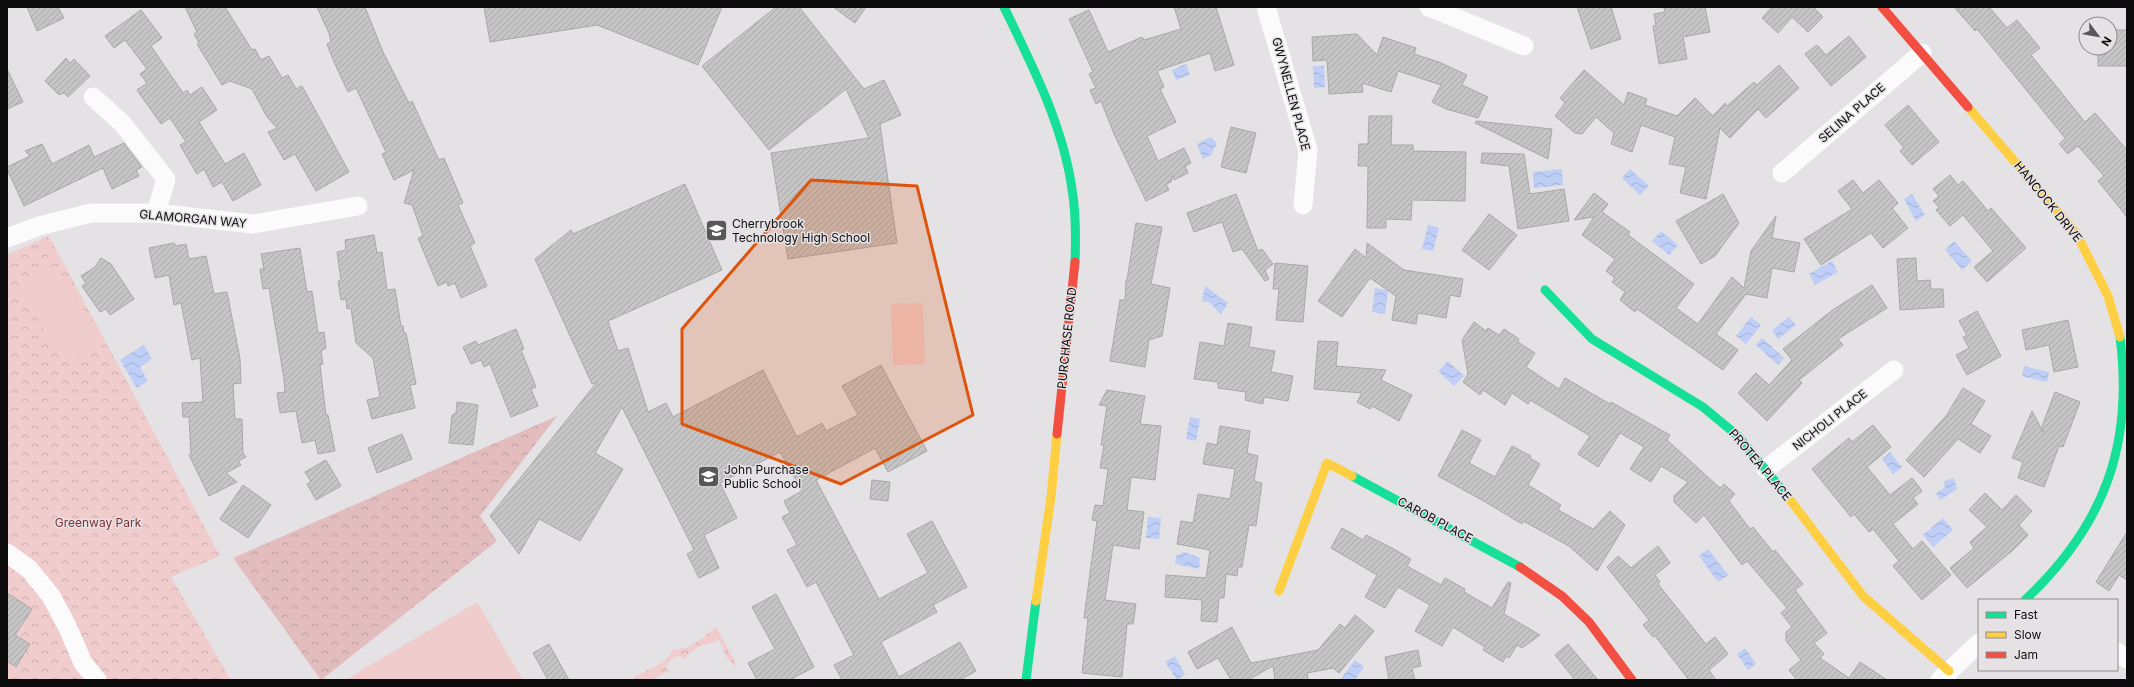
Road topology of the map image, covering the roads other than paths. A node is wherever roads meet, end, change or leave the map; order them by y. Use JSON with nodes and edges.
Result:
{"nodes":[{"id":1,"x":1004,"y":7,"type":"edge"},
{"id":2,"x":1266,"y":7,"type":"edge"},
{"id":3,"x":1429,"y":7,"type":"edge"},
{"id":4,"x":1882,"y":7,"type":"edge"},
{"id":5,"x":1524,"y":46,"type":"dead end"},
{"id":6,"x":1922,"y":53,"type":"junction"},
{"id":7,"x":92,"y":97,"type":"dead end"},
{"id":8,"x":1782,"y":173,"type":"dead end"},
{"id":9,"x":1303,"y":205,"type":"dead end"},
{"id":10,"x":358,"y":206,"type":"dead end"},
{"id":11,"x":156,"y":213,"type":"junction"},
{"id":12,"x":7,"y":238,"type":"edge"},
{"id":13,"x":1545,"y":290,"type":"dead end"},
{"id":14,"x":1894,"y":370,"type":"dead end"},
{"id":15,"x":1766,"y":469,"type":"junction"},
{"id":16,"x":7,"y":553,"type":"edge"},
{"id":17,"x":1279,"y":591,"type":"dead end"},
{"id":18,"x":2033,"y":598,"type":"edge"},
{"id":19,"x":1978,"y":644,"type":"edge"},
{"id":20,"x":2118,"y":653,"type":"edge"},
{"id":21,"x":2127,"y":659,"type":"edge"},
{"id":22,"x":1945,"y":675,"type":"edge"},
{"id":23,"x":97,"y":680,"type":"edge"},
{"id":24,"x":1026,"y":680,"type":"edge"},
{"id":25,"x":1632,"y":680,"type":"edge"}],
"edges":[{"from":1,"to":24,"type":"street","name":"PURCHASE ROAD"},
{"from":2,"to":9,"type":"street","name":"GWYNELLEN PLACE"},
{"from":3,"to":5,"type":"street"},
{"from":4,"to":6,"type":"street","name":"HANCOCK DRIVE"},
{"from":6,"to":8,"type":"street","name":"SELINA PLACE"},
{"from":6,"to":18,"type":"street","name":"HANCOCK DRIVE"},
{"from":7,"to":11,"type":"street"},
{"from":10,"to":11,"type":"street","name":"GLAMORGAN WAY"},
{"from":11,"to":12,"type":"street","name":"GLAMORGAN WAY"},
{"from":13,"to":15,"type":"street","name":"PROTEA PLACE"},
{"from":14,"to":15,"type":"street","name":"NICHOLI PLACE"},
{"from":15,"to":22,"type":"street","name":"PROTEA PLACE"},
{"from":16,"to":23,"type":"street"},
{"from":17,"to":25,"type":"street","name":"CAROB PLACE"},
{"from":19,"to":22,"type":"street"},
{"from":20,"to":21,"type":"street"}]}
